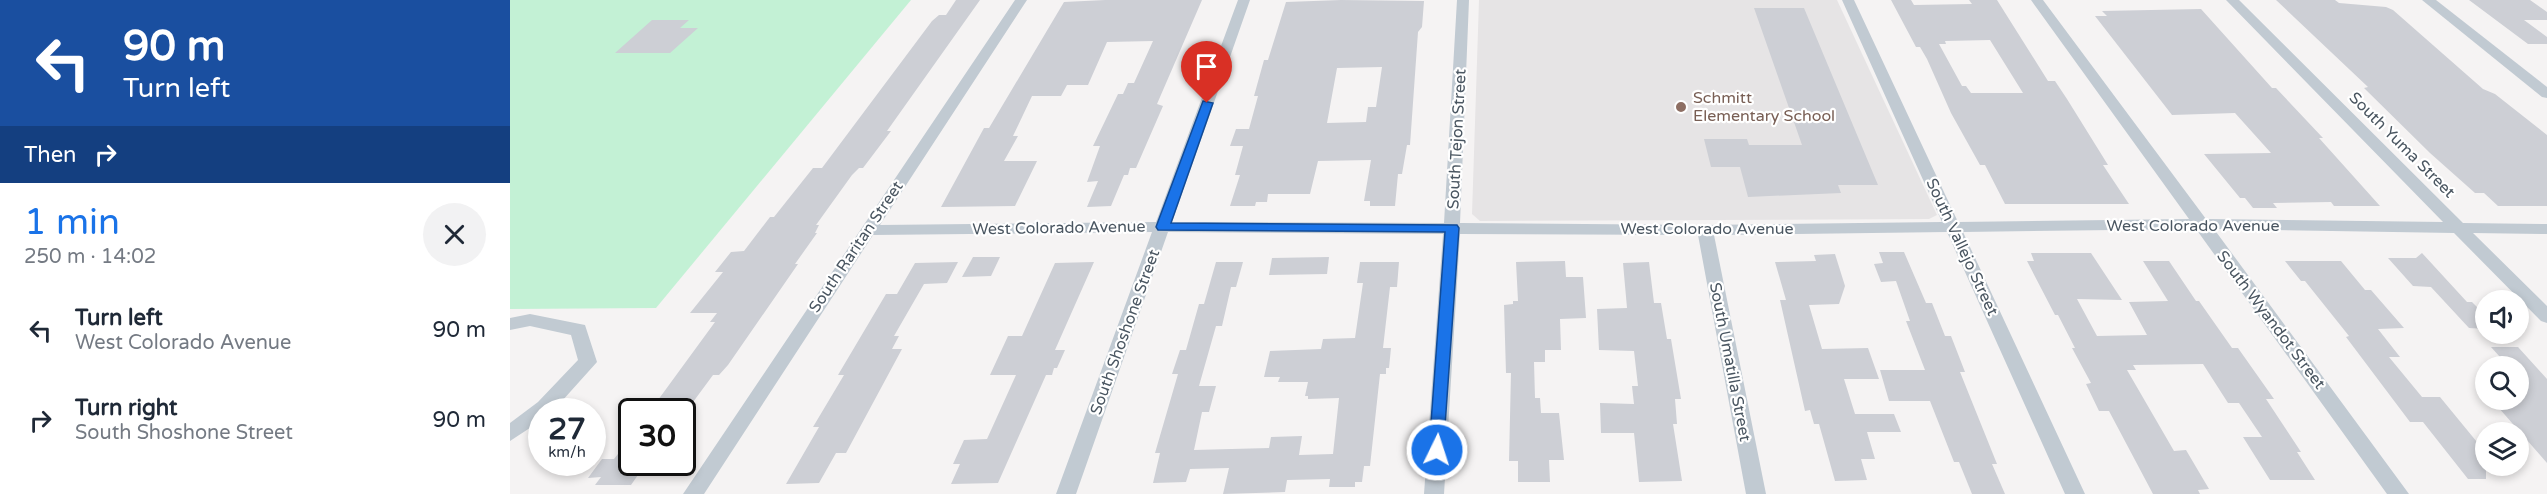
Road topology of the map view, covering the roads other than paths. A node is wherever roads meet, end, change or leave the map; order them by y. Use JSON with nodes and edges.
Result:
{"nodes":[{"id":1,"x":1021,"y":0,"type":"edge"},
{"id":2,"x":1244,"y":0,"type":"edge"},
{"id":3,"x":1463,"y":0,"type":"edge"},
{"id":4,"x":1848,"y":0,"type":"edge"},
{"id":5,"x":2037,"y":0,"type":"edge"},
{"id":6,"x":2232,"y":0,"type":"edge"},
{"id":7,"x":2428,"y":0,"type":"edge"},
{"id":8,"x":2547,"y":94,"type":"edge"},
{"id":9,"x":2199,"y":224,"type":"junction"},
{"id":10,"x":1163,"y":227,"type":"junction"},
{"id":11,"x":1954,"y":227,"type":"junction"},
{"id":12,"x":1452,"y":228,"type":"junction"},
{"id":13,"x":2460,"y":229,"type":"junction"},
{"id":14,"x":2547,"y":229,"type":"edge"},
{"id":15,"x":867,"y":230,"type":"junction"},
{"id":16,"x":1705,"y":230,"type":"junction"},
{"id":17,"x":2547,"y":317,"type":"edge"},
{"id":18,"x":510,"y":324,"type":"edge"},
{"id":19,"x":510,"y":433,"type":"edge"},
{"id":20,"x":693,"y":494,"type":"edge"},
{"id":21,"x":1066,"y":494,"type":"edge"},
{"id":22,"x":1434,"y":494,"type":"edge"},
{"id":23,"x":1756,"y":494,"type":"edge"},
{"id":24,"x":2075,"y":494,"type":"edge"},
{"id":25,"x":2399,"y":494,"type":"edge"}],
"edges":[{"from":1,"to":15,"type":"street","name":"South Raritan Street"},
{"from":2,"to":10,"type":"street","name":"South Shoshone Street"},
{"from":3,"to":12,"type":"street","name":"South Tejon Street"},
{"from":4,"to":11,"type":"street","name":"South Vallejo Street"},
{"from":5,"to":9,"type":"street","name":"South Wyandot Street"},
{"from":6,"to":13,"type":"street","name":"South Yuma Street"},
{"from":7,"to":8,"type":"street"},
{"from":9,"to":11,"type":"street","name":"West Colorado Avenue"},
{"from":9,"to":13,"type":"street","name":"West Colorado Avenue"},
{"from":9,"to":25,"type":"street","name":"South Wyandot Street"},
{"from":10,"to":12,"type":"street","name":"West Colorado Avenue"},
{"from":10,"to":15,"type":"street","name":"West Colorado Avenue"},
{"from":10,"to":21,"type":"street","name":"South Shoshone Street"},
{"from":11,"to":16,"type":"street","name":"West Colorado Avenue"},
{"from":11,"to":24,"type":"street","name":"South Vallejo Street"},
{"from":12,"to":16,"type":"street","name":"West Colorado Avenue"},
{"from":12,"to":22,"type":"street","name":"South Tejon Street"},
{"from":13,"to":14,"type":"street","name":"West Colorado Avenue"},
{"from":13,"to":17,"type":"street","name":"South Yuma Street"},
{"from":15,"to":20,"type":"street","name":"South Raritan Street"},
{"from":16,"to":23,"type":"street","name":"South Umatilla Street"},
{"from":18,"to":19,"type":"street"}]}
